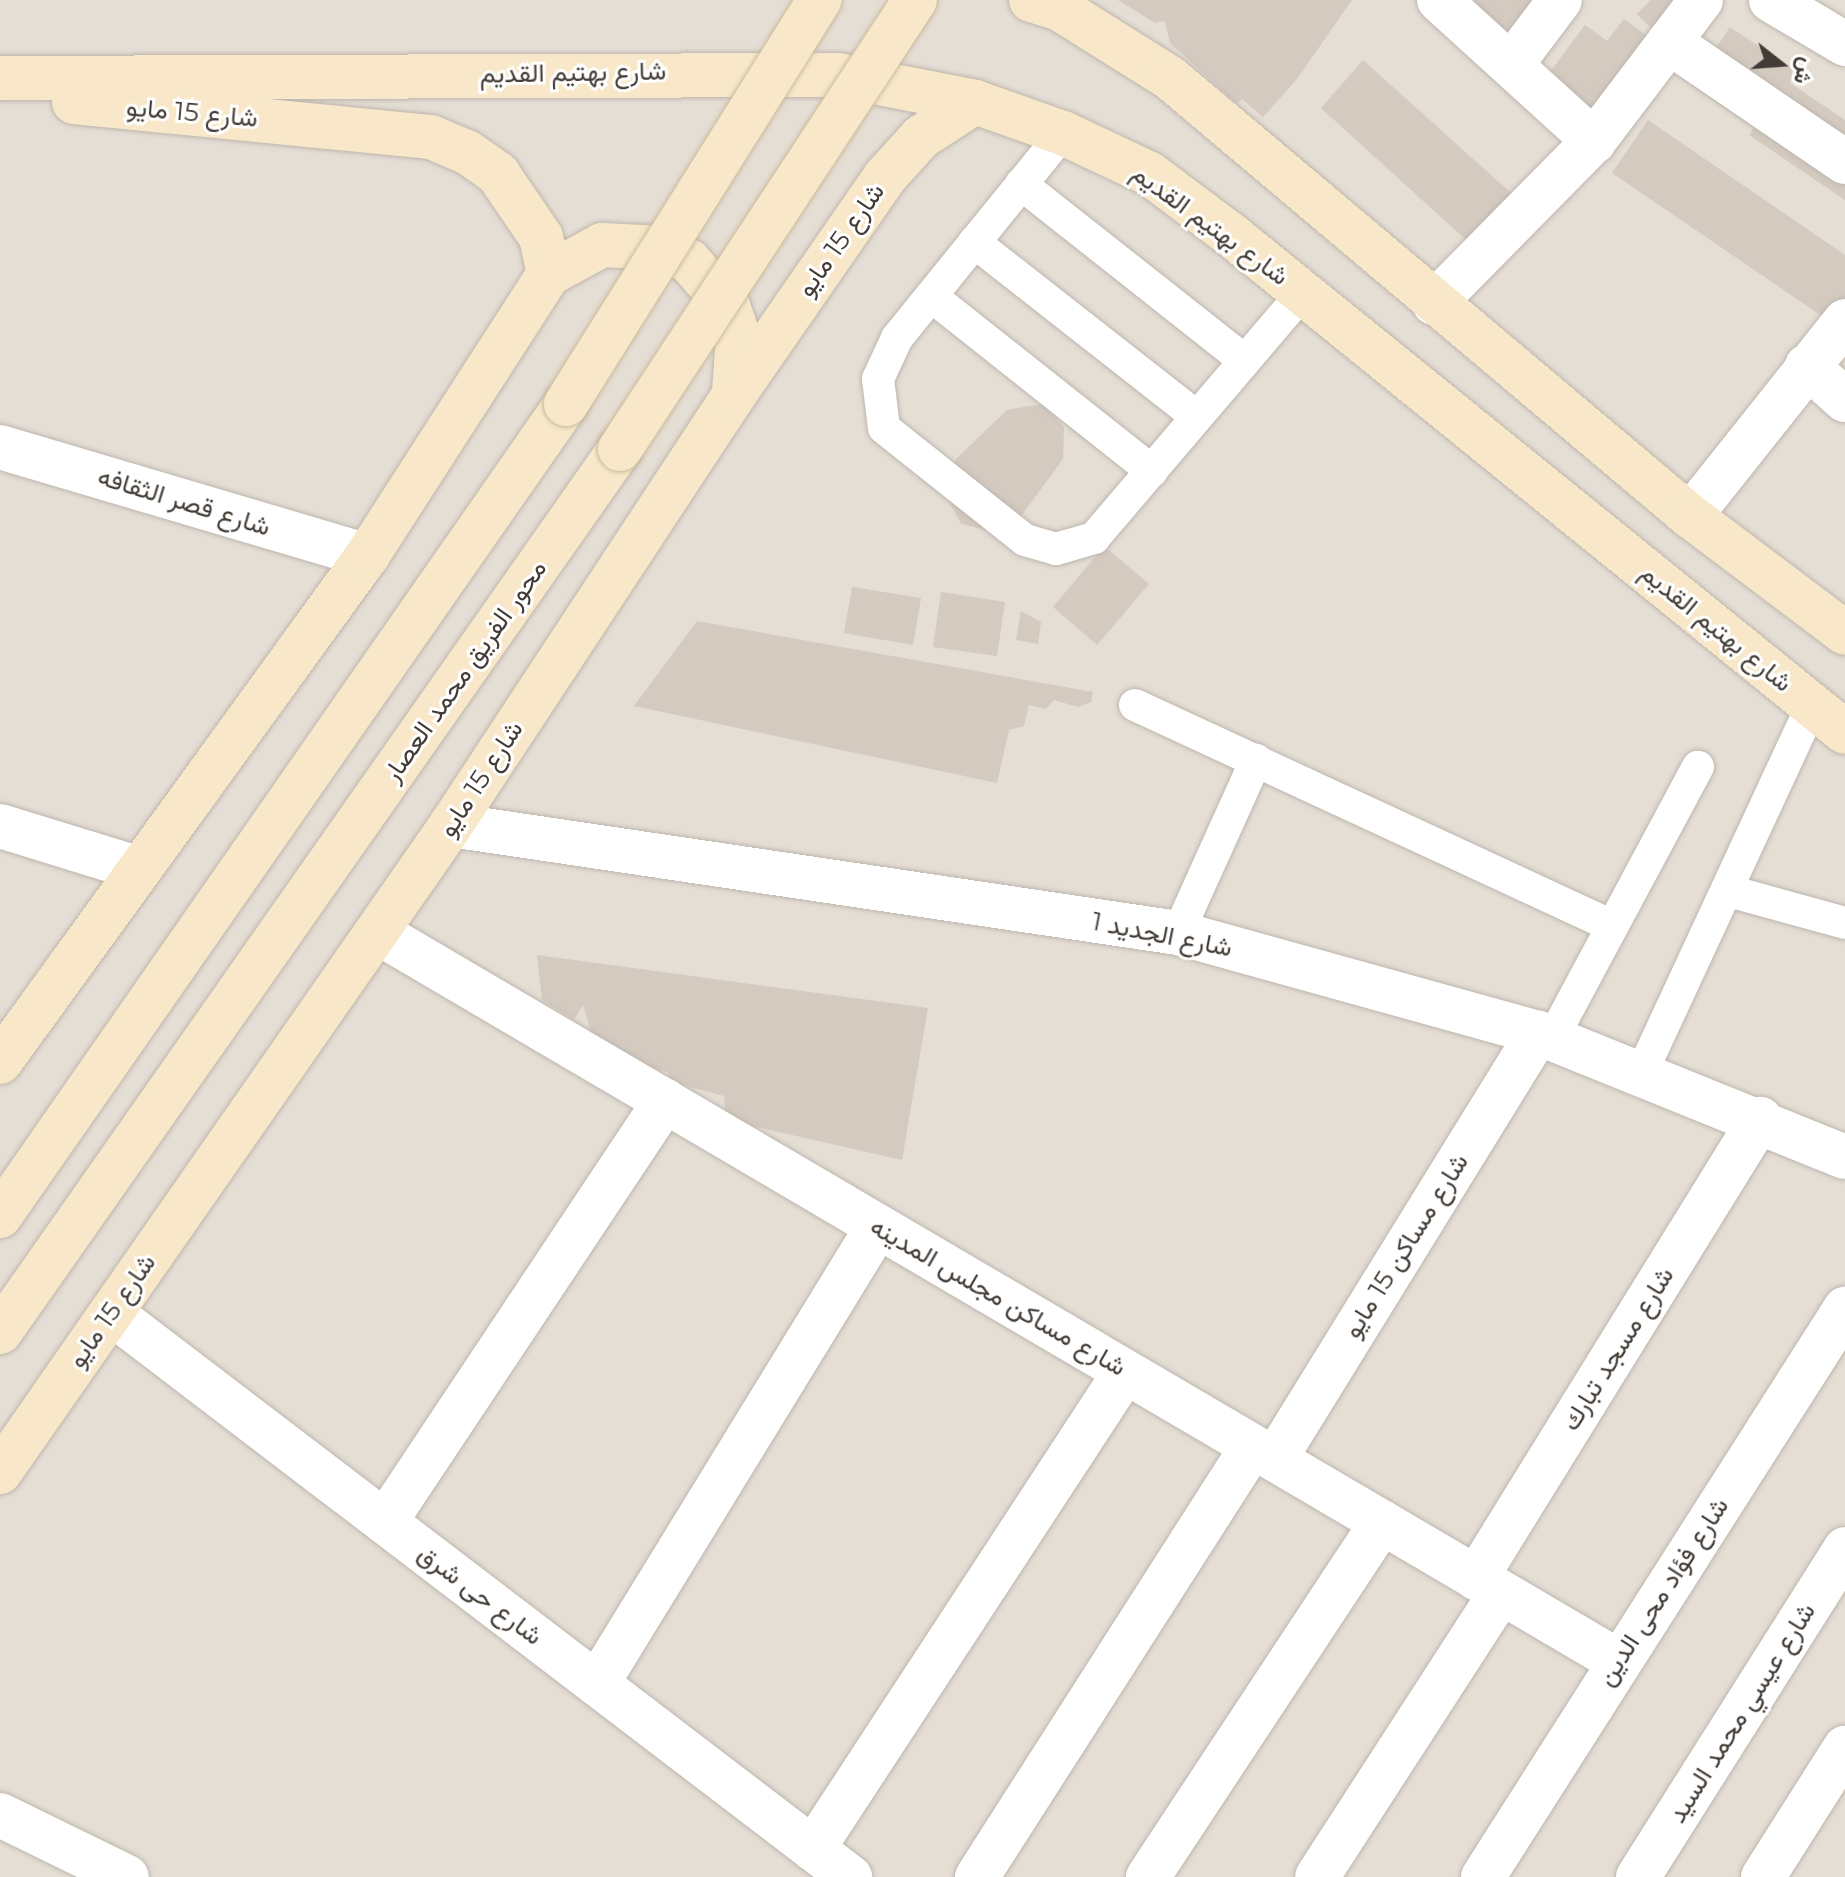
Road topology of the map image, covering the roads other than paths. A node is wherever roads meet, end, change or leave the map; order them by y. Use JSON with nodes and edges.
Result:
{"nodes":[{"id":1,"x":819,"y":0,"type":"edge"},
{"id":2,"x":915,"y":0,"type":"edge"},
{"id":3,"x":1439,"y":0,"type":"edge"},
{"id":4,"x":1560,"y":0,"type":"edge"},
{"id":5,"x":1701,"y":0,"type":"edge"},
{"id":6,"x":1771,"y":0,"type":"edge"},
{"id":7,"x":1050,"y":3,"type":"edge"},
{"id":8,"x":1669,"y":42,"type":"junction"},
{"id":9,"x":1845,"y":44,"type":"edge"},
{"id":10,"x":1511,"y":65,"type":"junction"},
{"id":11,"x":0,"y":78,"type":"edge"},
{"id":12,"x":0,"y":93,"type":"edge"},
{"id":13,"x":975,"y":102,"type":"junction"},
{"id":14,"x":1063,"y":133,"type":"junction"},
{"id":15,"x":1594,"y":141,"type":"junction"},
{"id":16,"x":1845,"y":162,"type":"edge"},
{"id":17,"x":1021,"y":184,"type":"junction"},
{"id":18,"x":974,"y":242,"type":"junction"},
{"id":19,"x":549,"y":274,"type":"junction"},
{"id":20,"x":1302,"y":294,"type":"junction"},
{"id":21,"x":931,"y":296,"type":"junction"},
{"id":22,"x":1434,"y":303,"type":"junction"},
{"id":23,"x":1845,"y":321,"type":"edge"},
{"id":24,"x":1245,"y":361,"type":"junction"},
{"id":25,"x":1807,"y":366,"type":"junction"},
{"id":26,"x":734,"y":395,"type":"junction"},
{"id":27,"x":1845,"y":400,"type":"edge"},
{"id":28,"x":1197,"y":417,"type":"junction"},
{"id":29,"x":0,"y":447,"type":"edge"},
{"id":30,"x":1152,"y":471,"type":"junction"},
{"id":31,"x":1690,"y":516,"type":"junction"},
{"id":32,"x":367,"y":556,"type":"junction"},
{"id":33,"x":1845,"y":633,"type":"edge"},
{"id":34,"x":1135,"y":705,"type":"dead end"},
{"id":35,"x":1829,"y":719,"type":"edge"},
{"id":36,"x":1256,"y":760,"type":"junction"},
{"id":37,"x":1698,"y":767,"type":"dead end"},
{"id":38,"x":451,"y":825,"type":"junction"},
{"id":39,"x":0,"y":826,"type":"edge"},
{"id":40,"x":140,"y":869,"type":"junction"},
{"id":41,"x":1729,"y":891,"type":"junction"},
{"id":42,"x":1845,"y":923,"type":"edge"},
{"id":43,"x":1610,"y":925,"type":"junction"},
{"id":44,"x":377,"y":932,"type":"junction"},
{"id":45,"x":1178,"y":933,"type":"junction"},
{"id":46,"x":1545,"y":1036,"type":"junction"},
{"id":47,"x":0,"y":1062,"type":"edge"},
{"id":48,"x":1641,"y":1074,"type":"junction"},
{"id":49,"x":665,"y":1101,"type":"junction"},
{"id":50,"x":1760,"y":1119,"type":"junction"},
{"id":51,"x":1845,"y":1157,"type":"edge"},
{"id":52,"x":0,"y":1216,"type":"edge"},
{"id":53,"x":878,"y":1226,"type":"junction"},
{"id":54,"x":1845,"y":1309,"type":"edge"},
{"id":55,"x":111,"y":1313,"type":"junction"},
{"id":56,"x":0,"y":1332,"type":"edge"},
{"id":57,"x":1125,"y":1372,"type":"junction"},
{"id":58,"x":1264,"y":1453,"type":"junction"},
{"id":59,"x":0,"y":1472,"type":"edge"},
{"id":60,"x":385,"y":1522,"type":"junction"},
{"id":61,"x":1382,"y":1522,"type":"junction"},
{"id":62,"x":1845,"y":1549,"type":"edge"},
{"id":63,"x":1488,"y":1585,"type":"junction"},
{"id":64,"x":1618,"y":1661,"type":"junction"},
{"id":65,"x":597,"y":1684,"type":"junction"},
{"id":66,"x":1845,"y":1748,"type":"edge"},
{"id":67,"x":0,"y":1815,"type":"edge"},
{"id":68,"x":813,"y":1849,"type":"junction"},
{"id":69,"x":127,"y":1877,"type":"edge"},
{"id":70,"x":850,"y":1877,"type":"edge"},
{"id":71,"x":977,"y":1877,"type":"edge"},
{"id":72,"x":1148,"y":1877,"type":"edge"},
{"id":73,"x":1317,"y":1877,"type":"edge"},
{"id":74,"x":1483,"y":1877,"type":"edge"},
{"id":75,"x":1638,"y":1877,"type":"edge"},
{"id":76,"x":1763,"y":1877,"type":"edge"}],
"edges":[{"from":1,"to":52,"type":"main road","bridge":true},
{"from":2,"to":56,"type":"main road","name":"محور الفريق محمد العصار","bridge":true},
{"from":3,"to":10,"type":"street"},
{"from":4,"to":10,"type":"street"},
{"from":5,"to":8,"type":"street"},
{"from":6,"to":9,"type":"street"},
{"from":7,"to":22,"type":"main road"},
{"from":8,"to":15,"type":"street"},
{"from":8,"to":16,"type":"street"},
{"from":10,"to":15,"type":"street"},
{"from":11,"to":13,"type":"main road","name":"شارع بهتيم القديم"},
{"from":12,"to":19,"type":"main road","name":"شارع 15 مايو"},
{"from":13,"to":14,"type":"main road","name":"شارع بهتيم القديم"},
{"from":13,"to":26,"type":"main road","name":"شارع 15 مايو"},
{"from":14,"to":17,"type":"lane"},
{"from":14,"to":20,"type":"main road","name":"شارع بهتيم القديم"},
{"from":15,"to":22,"type":"street"},
{"from":17,"to":18,"type":"lane"},
{"from":17,"to":24,"type":"lane"},
{"from":18,"to":21,"type":"lane"},
{"from":18,"to":28,"type":"lane"},
{"from":19,"to":26,"type":"main road"},
{"from":19,"to":32,"type":"main road"},
{"from":20,"to":24,"type":"lane"},
{"from":20,"to":35,"type":"main road","name":"شارع بهتيم القديم"},
{"from":21,"to":30,"type":"lane"},
{"from":21,"to":30,"type":"lane"},
{"from":22,"to":31,"type":"main road"},
{"from":23,"to":25,"type":"street"},
{"from":24,"to":28,"type":"lane"},
{"from":25,"to":27,"type":"street"},
{"from":25,"to":31,"type":"street"},
{"from":26,"to":38,"type":"main road","name":"شارع 15 مايو"},
{"from":28,"to":30,"type":"lane"},
{"from":29,"to":32,"type":"street","name":"شارع قصر الثقافه"},
{"from":31,"to":33,"type":"main road"},
{"from":32,"to":40,"type":"main road"},
{"from":34,"to":36,"type":"lane"},
{"from":35,"to":41,"type":"lane"},
{"from":36,"to":43,"type":"lane"},
{"from":36,"to":45,"type":"lane"},
{"from":37,"to":43,"type":"lane"},
{"from":38,"to":44,"type":"main road","name":"شارع 15 مايو"},
{"from":38,"to":45,"type":"street","name":"شارع الجديد 1"},
{"from":39,"to":40,"type":"street"},
{"from":40,"to":47,"type":"main road"},
{"from":41,"to":42,"type":"lane"},
{"from":41,"to":48,"type":"lane"},
{"from":43,"to":46,"type":"lane"},
{"from":44,"to":49,"type":"street","name":"شارع مساكن مجلس المدينه"},
{"from":44,"to":55,"type":"main road","name":"شارع 15 مايو"},
{"from":45,"to":46,"type":"street","name":"شارع الجديد 1"},
{"from":46,"to":48,"type":"street","name":"شارع الجديد 1"},
{"from":46,"to":58,"type":"street","name":"شارع مساكن 15 مايو"},
{"from":48,"to":50,"type":"street","name":"شارع الجديد 1"},
{"from":49,"to":53,"type":"street","name":"شارع مساكن مجلس المدينه"},
{"from":49,"to":60,"type":"street"},
{"from":50,"to":51,"type":"street","name":"شارع الجديد 1"},
{"from":50,"to":63,"type":"street","name":"شارع مسجد تبارك"},
{"from":53,"to":57,"type":"street","name":"شارع مساكن مجلس المدينه"},
{"from":53,"to":65,"type":"street"},
{"from":54,"to":64,"type":"street","name":"شارع فؤاد محى الدين"},
{"from":55,"to":59,"type":"main road","name":"شارع 15 مايو"},
{"from":55,"to":60,"type":"street","name":"شارع حى شرق"},
{"from":57,"to":58,"type":"street","name":"شارع مساكن مجلس المدينه"},
{"from":57,"to":68,"type":"street"},
{"from":58,"to":61,"type":"street","name":"شارع مساكن مجلس المدينه"},
{"from":58,"to":71,"type":"street","name":"شارع مساكن 15 مايو"},
{"from":60,"to":65,"type":"street","name":"شارع حى شرق"},
{"from":61,"to":63,"type":"street","name":"شارع مساكن مجلس المدينه"},
{"from":61,"to":72,"type":"street"},
{"from":62,"to":75,"type":"street","name":"شارع عيسي محمد السيد"},
{"from":63,"to":64,"type":"street","name":"شارع مساكن مجلس المدينه"},
{"from":63,"to":73,"type":"street","name":"شارع مسجد تبارك"},
{"from":64,"to":74,"type":"street","name":"شارع فؤاد محى الدين"},
{"from":65,"to":68,"type":"street","name":"شارع حى شرق"},
{"from":66,"to":76,"type":"street"},
{"from":67,"to":69,"type":"street"},
{"from":68,"to":70,"type":"street","name":"شارع حى شرق"}]}
